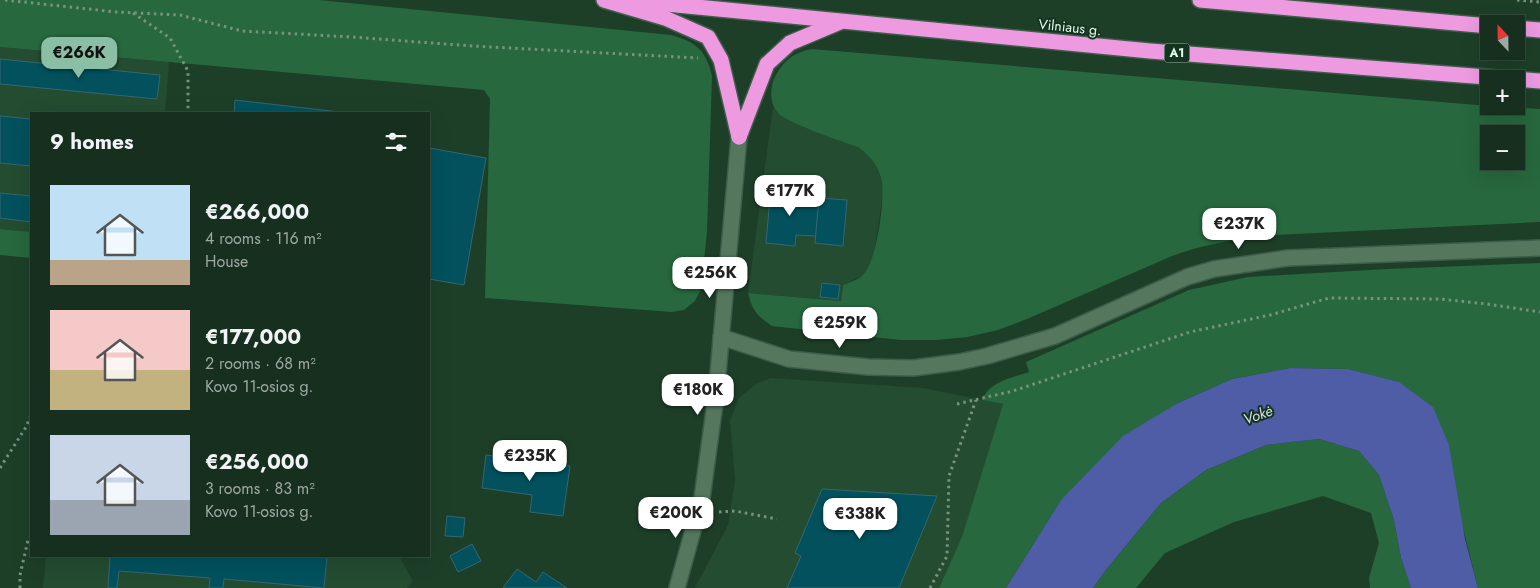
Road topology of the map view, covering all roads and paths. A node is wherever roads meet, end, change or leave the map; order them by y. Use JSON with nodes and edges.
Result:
{"nodes":[{"id":1,"x":5,"y":0,"type":"edge"},
{"id":2,"x":604,"y":0,"type":"edge"},
{"id":3,"x":625,"y":0,"type":"edge"},
{"id":4,"x":1200,"y":0,"type":"edge"},
{"id":5,"x":1517,"y":0,"type":"edge"},
{"id":6,"x":1540,"y":2,"type":"edge"},
{"id":7,"x":133,"y":13,"type":"junction"},
{"id":8,"x":843,"y":21,"type":"junction"},
{"id":9,"x":1480,"y":25,"type":"edge"},
{"id":10,"x":1525,"y":29,"type":"edge"},
{"id":11,"x":1540,"y":30,"type":"edge"},
{"id":12,"x":721,"y":60,"type":"junction"},
{"id":13,"x":1480,"y":77,"type":"edge"},
{"id":14,"x":1525,"y":80,"type":"edge"},
{"id":15,"x":1540,"y":81,"type":"edge"},
{"id":16,"x":188,"y":112,"type":"edge"},
{"id":17,"x":739,"y":136,"type":"junction"},
{"id":18,"x":1540,"y":248,"type":"edge"},
{"id":19,"x":1540,"y":312,"type":"edge"},
{"id":20,"x":721,"y":337,"type":"junction"},
{"id":21,"x":976,"y":400,"type":"junction"},
{"id":22,"x":957,"y":404,"type":"dead end"},
{"id":23,"x":30,"y":417,"type":"edge"},
{"id":24,"x":0,"y":468,"type":"edge"},
{"id":25,"x":700,"y":512,"type":"junction"},
{"id":26,"x":777,"y":519,"type":"dead end"},
{"id":27,"x":30,"y":537,"type":"edge"},
{"id":28,"x":20,"y":588,"type":"edge"},
{"id":29,"x":677,"y":588,"type":"edge"},
{"id":30,"x":930,"y":588,"type":"edge"}],
"edges":[{"from":1,"to":7,"type":"path"},
{"from":2,"to":12,"type":"highway"},
{"from":3,"to":8,"type":"highway","name":"Vilniaus g.","number":"A1"},
{"from":4,"to":9,"type":"highway"},
{"from":5,"to":6,"type":"path"},
{"from":7,"to":12,"type":"path"},
{"from":7,"to":16,"type":"path"},
{"from":8,"to":13,"type":"highway","name":"Vilniaus g.","number":"A1"},
{"from":8,"to":17,"type":"highway"},
{"from":10,"to":11,"type":"highway"},
{"from":12,"to":17,"type":"highway"},
{"from":14,"to":15,"type":"highway"},
{"from":17,"to":20,"type":"street"},
{"from":18,"to":20,"type":"street"},
{"from":19,"to":21,"type":"path"},
{"from":20,"to":25,"type":"street"},
{"from":21,"to":22,"type":"path"},
{"from":21,"to":30,"type":"path"},
{"from":23,"to":24,"type":"path"},
{"from":25,"to":26,"type":"path"},
{"from":25,"to":29,"type":"street"},
{"from":27,"to":28,"type":"path"}]}
